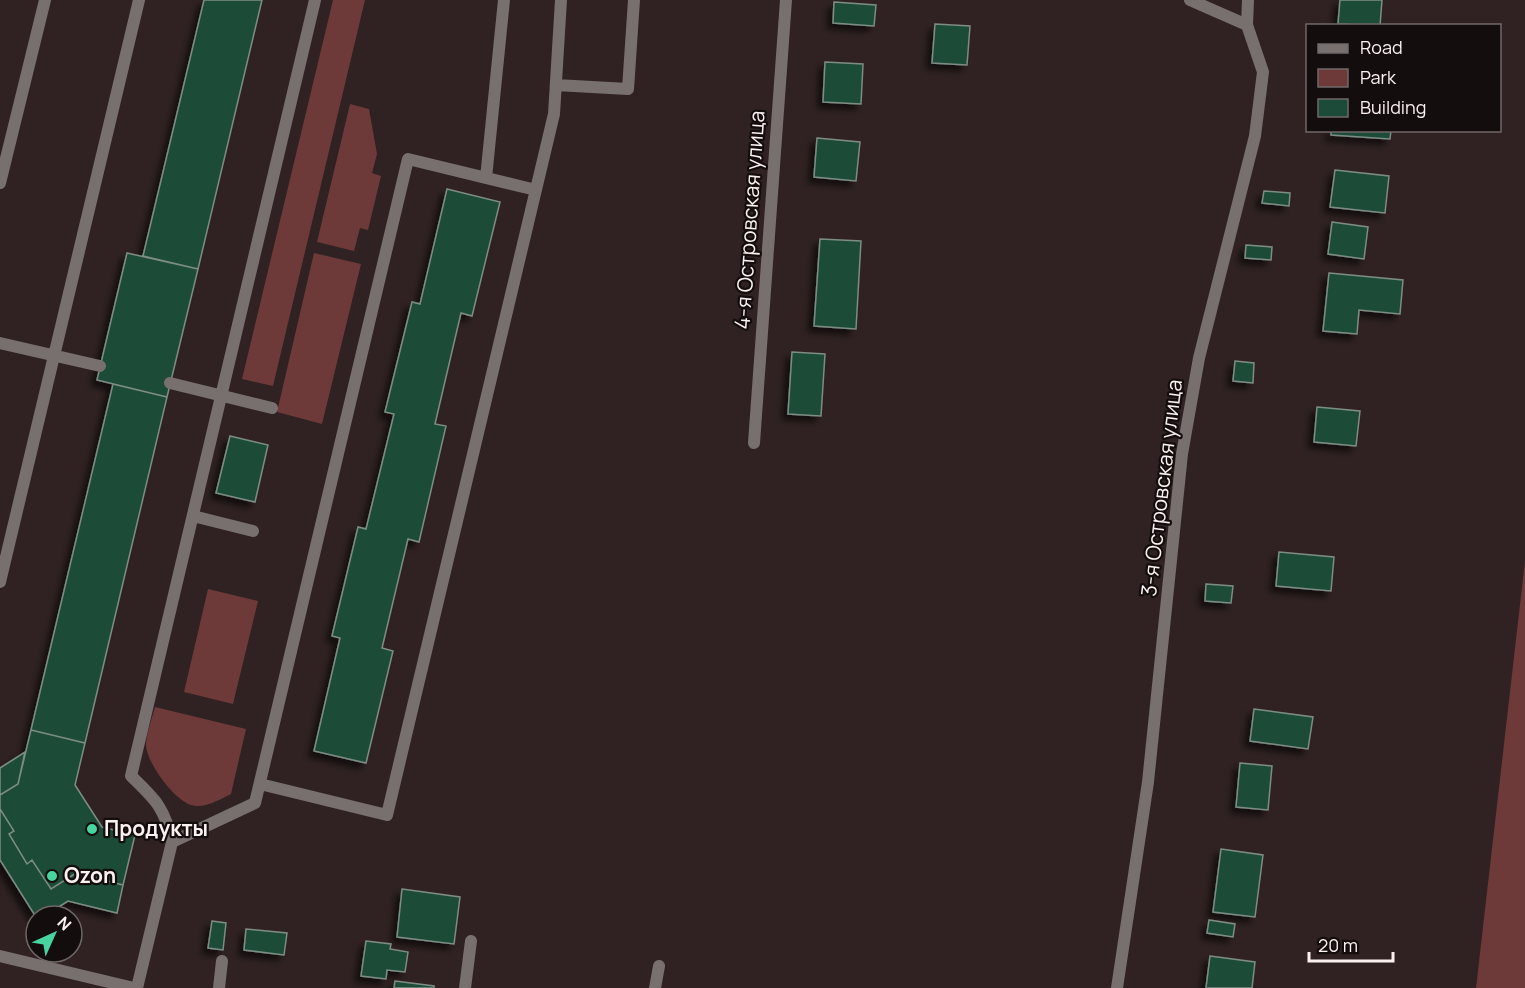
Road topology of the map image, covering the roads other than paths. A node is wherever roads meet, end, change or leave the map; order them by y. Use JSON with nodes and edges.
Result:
{"nodes":[{"id":1,"x":45,"y":0,"type":"edge"},
{"id":2,"x":138,"y":0,"type":"edge"},
{"id":3,"x":315,"y":0,"type":"edge"},
{"id":4,"x":504,"y":0,"type":"edge"},
{"id":5,"x":561,"y":0,"type":"edge"},
{"id":6,"x":634,"y":0,"type":"edge"},
{"id":7,"x":786,"y":0,"type":"edge"},
{"id":8,"x":1190,"y":0,"type":"edge"},
{"id":9,"x":1248,"y":0,"type":"edge"},
{"id":10,"x":1247,"y":26,"type":"junction"},
{"id":11,"x":556,"y":85,"type":"junction"},
{"id":12,"x":486,"y":178,"type":"junction"},
{"id":13,"x":0,"y":183,"type":"edge"},
{"id":14,"x":536,"y":190,"type":"junction"},
{"id":15,"x":0,"y":343,"type":"edge"},
{"id":16,"x":54,"y":356,"type":"junction"},
{"id":17,"x":100,"y":366,"type":"dead end"},
{"id":18,"x":170,"y":383,"type":"dead end"},
{"id":19,"x":221,"y":396,"type":"junction"},
{"id":20,"x":272,"y":408,"type":"dead end"},
{"id":21,"x":754,"y":443,"type":"dead end"},
{"id":22,"x":193,"y":516,"type":"junction"},
{"id":23,"x":253,"y":531,"type":"dead end"},
{"id":24,"x":0,"y":582,"type":"edge"},
{"id":25,"x":260,"y":784,"type":"junction"},
{"id":26,"x":172,"y":842,"type":"junction"},
{"id":27,"x":471,"y":941,"type":"dead end"},
{"id":28,"x":0,"y":956,"type":"edge"},
{"id":29,"x":222,"y":960,"type":"dead end"},
{"id":30,"x":659,"y":966,"type":"dead end"},
{"id":31,"x":135,"y":988,"type":"edge"},
{"id":32,"x":219,"y":988,"type":"edge"},
{"id":33,"x":465,"y":988,"type":"edge"},
{"id":34,"x":656,"y":988,"type":"edge"},
{"id":35,"x":1117,"y":988,"type":"edge"}],
"edges":[{"from":1,"to":13,"type":"street"},
{"from":2,"to":16,"type":"street"},
{"from":3,"to":19,"type":"street"},
{"from":4,"to":12,"type":"street"},
{"from":5,"to":11,"type":"street"},
{"from":6,"to":11,"type":"street"},
{"from":7,"to":21,"type":"street","name":"4-я Островская улица"},
{"from":8,"to":10,"type":"street"},
{"from":9,"to":10,"type":"street","name":"3-я Островская улица"},
{"from":10,"to":35,"type":"street","name":"3-я Островская улица"},
{"from":11,"to":14,"type":"street"},
{"from":12,"to":14,"type":"street"},
{"from":12,"to":25,"type":"street"},
{"from":14,"to":25,"type":"street"},
{"from":15,"to":16,"type":"street"},
{"from":16,"to":17,"type":"street"},
{"from":16,"to":24,"type":"street"},
{"from":18,"to":19,"type":"street"},
{"from":19,"to":20,"type":"street"},
{"from":19,"to":22,"type":"street"},
{"from":22,"to":23,"type":"street"},
{"from":22,"to":26,"type":"street"},
{"from":25,"to":26,"type":"street"},
{"from":26,"to":31,"type":"street"},
{"from":27,"to":33,"type":"street"},
{"from":28,"to":31,"type":"street"},
{"from":29,"to":32,"type":"street"},
{"from":30,"to":34,"type":"street"}]}
